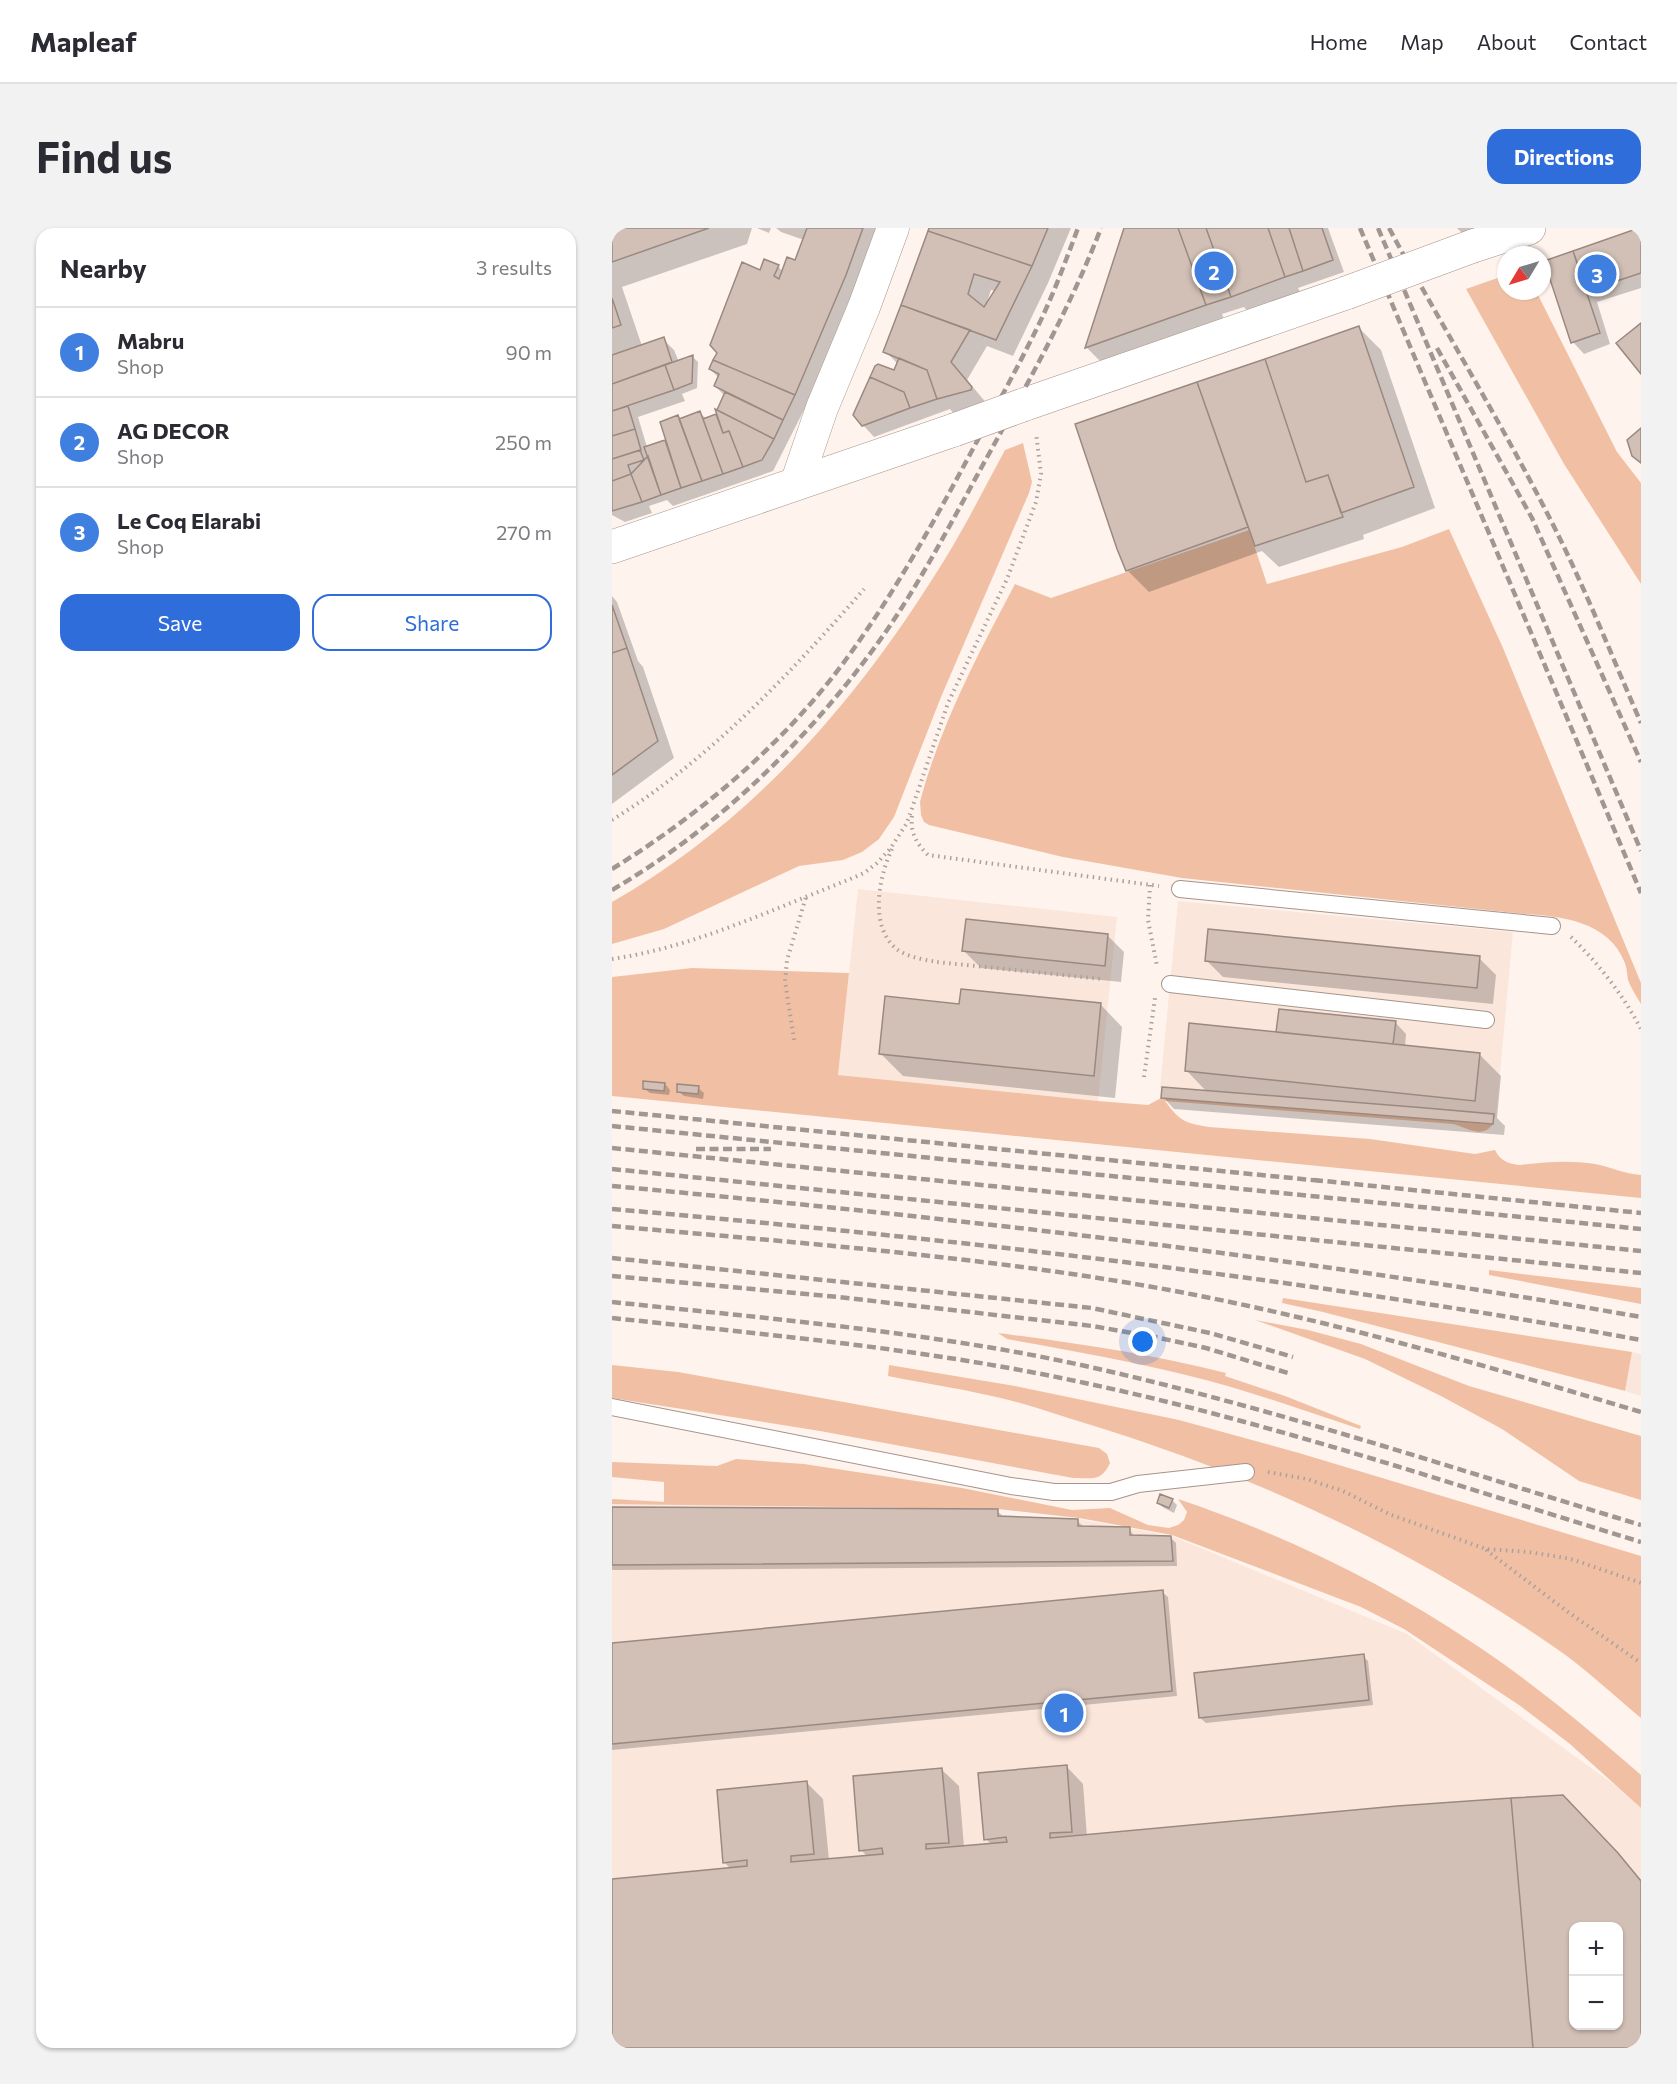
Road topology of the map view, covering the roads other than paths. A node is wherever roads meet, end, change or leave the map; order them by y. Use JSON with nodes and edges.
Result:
{"nodes":[{"id":1,"x":893,"y":228,"type":"edge"},
{"id":2,"x":1528,"y":228,"type":"edge"},
{"id":3,"x":796,"y":484,"type":"junction"},
{"id":4,"x":612,"y":547,"type":"edge"},
{"id":5,"x":1180,"y":889,"type":"road end"},
{"id":6,"x":1552,"y":926,"type":"road end"},
{"id":7,"x":1164,"y":983,"type":"road end"},
{"id":8,"x":1486,"y":1020,"type":"dead end"},
{"id":9,"x":612,"y":1407,"type":"edge"},
{"id":10,"x":1246,"y":1472,"type":"road end"}],
"edges":[{"from":1,"to":3,"type":"street"},
{"from":2,"to":3,"type":"street","bridge":true},
{"from":3,"to":4,"type":"street"},
{"from":5,"to":6,"type":"lane"},
{"from":7,"to":8,"type":"lane"},
{"from":9,"to":10,"type":"lane"}]}
